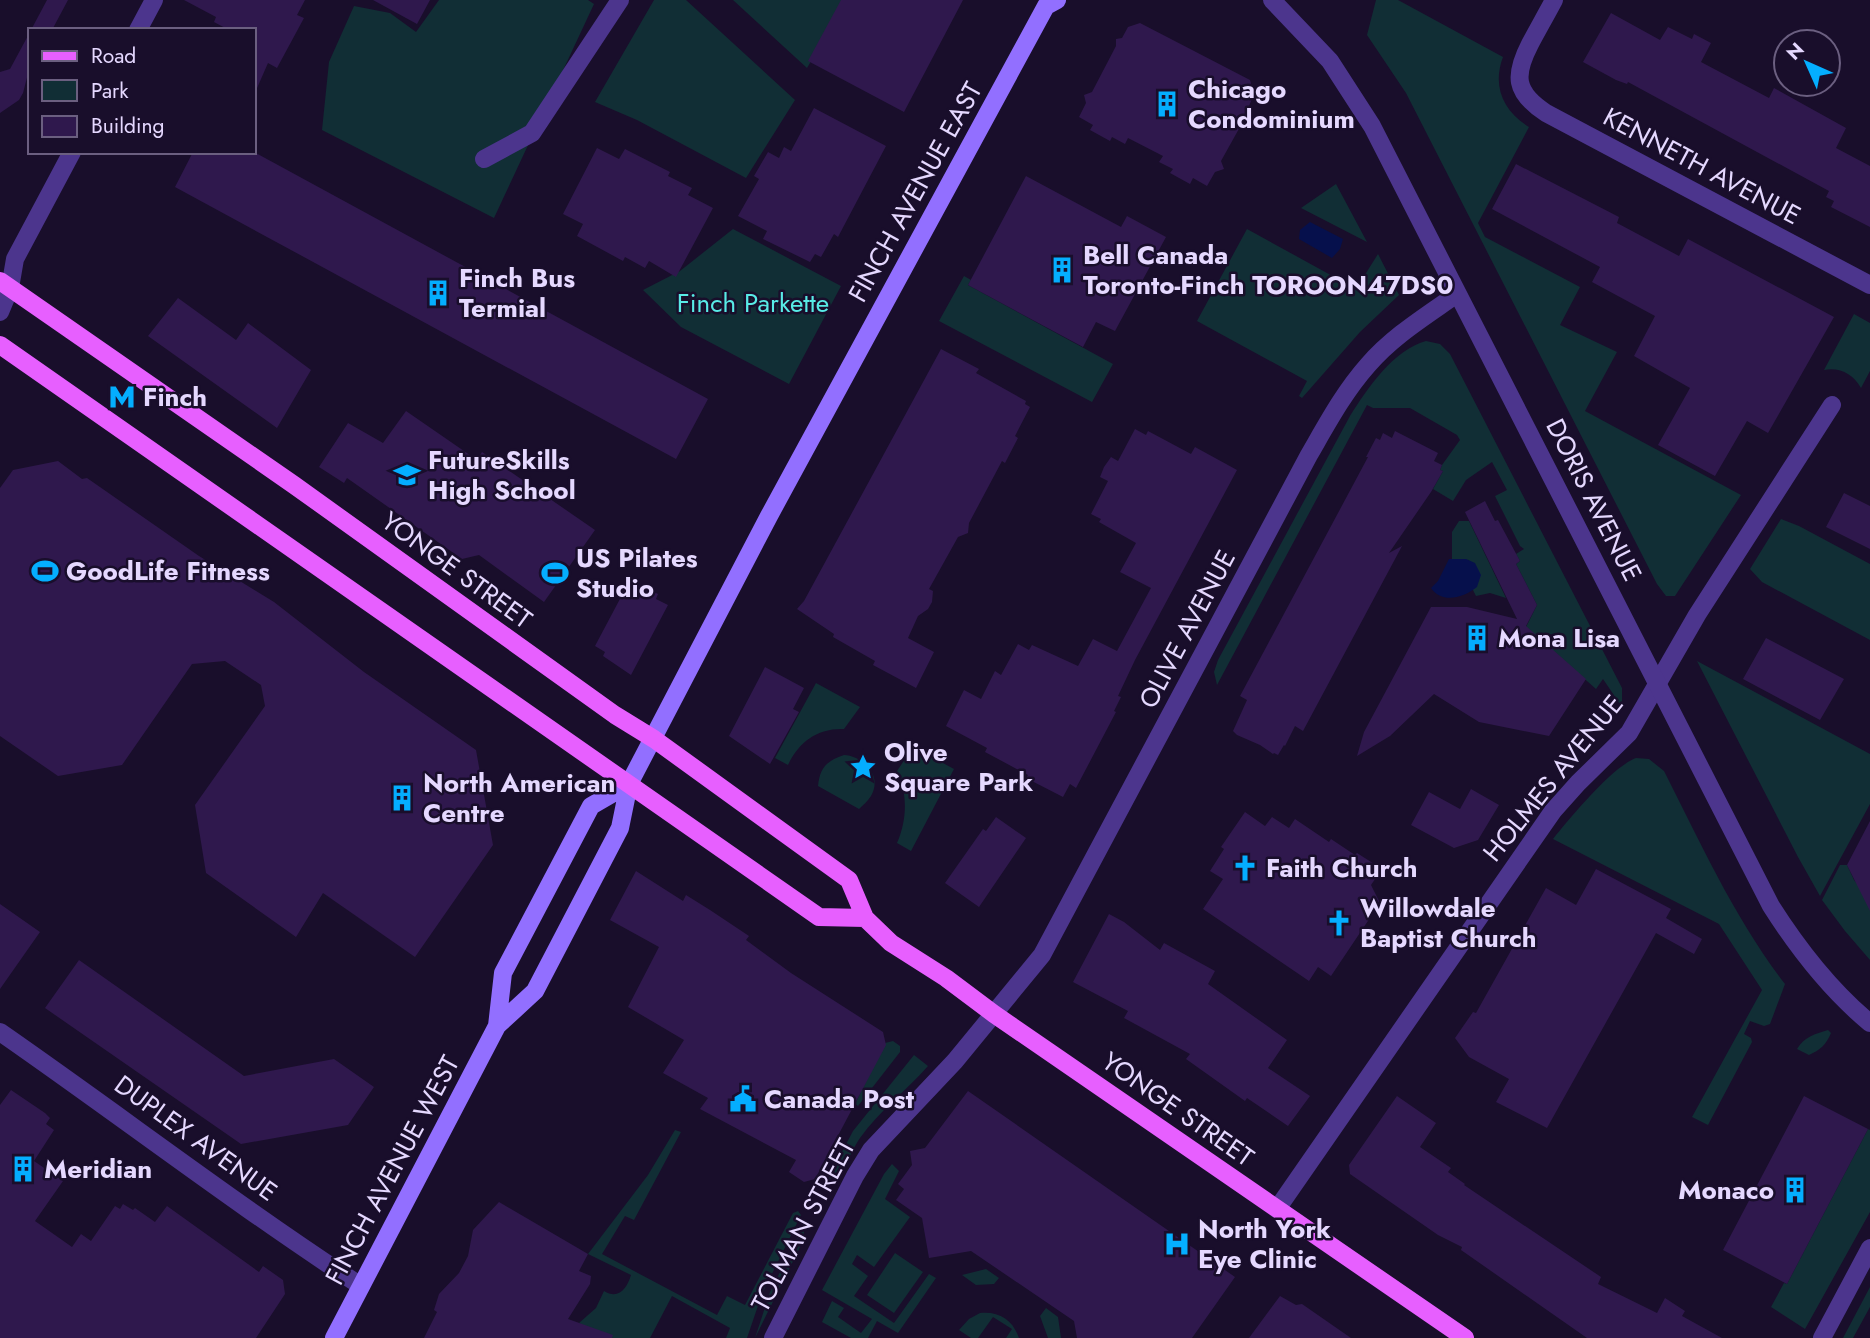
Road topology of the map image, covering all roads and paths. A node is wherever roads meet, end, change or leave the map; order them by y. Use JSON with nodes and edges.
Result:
{"nodes":[{"id":1,"x":154,"y":0,"type":"edge"},
{"id":2,"x":620,"y":0,"type":"edge"},
{"id":3,"x":1272,"y":0,"type":"edge"},
{"id":4,"x":1554,"y":0,"type":"edge"},
{"id":5,"x":1050,"y":2,"type":"edge"},
{"id":6,"x":139,"y":28,"type":"edge"},
{"id":7,"x":71,"y":154,"type":"edge"},
{"id":8,"x":484,"y":159,"type":"dead end"},
{"id":9,"x":5,"y":285,"type":"edge"},
{"id":10,"x":1870,"y":285,"type":"edge"},
{"id":11,"x":1457,"y":294,"type":"junction"},
{"id":12,"x":0,"y":312,"type":"edge"},
{"id":13,"x":0,"y":345,"type":"edge"},
{"id":14,"x":1832,"y":405,"type":"dead end"},
{"id":15,"x":1657,"y":684,"type":"junction"},
{"id":16,"x":654,"y":739,"type":"junction"},
{"id":17,"x":629,"y":784,"type":"junction"},
{"id":18,"x":865,"y":918,"type":"junction"},
{"id":19,"x":994,"y":1014,"type":"junction"},
{"id":20,"x":1870,"y":1023,"type":"edge"},
{"id":21,"x":498,"y":1026,"type":"junction"},
{"id":22,"x":0,"y":1032,"type":"edge"},
{"id":23,"x":1277,"y":1209,"type":"junction"},
{"id":24,"x":1870,"y":1248,"type":"edge"},
{"id":25,"x":361,"y":1286,"type":"junction"},
{"id":26,"x":334,"y":1338,"type":"edge"},
{"id":27,"x":773,"y":1338,"type":"edge"},
{"id":28,"x":1465,"y":1338,"type":"edge"},
{"id":29,"x":1822,"y":1338,"type":"edge"}],
"edges":[{"from":1,"to":6,"type":"street"},
{"from":2,"to":8,"type":"street"},
{"from":3,"to":11,"type":"street","name":"DORIS AVENUE"},
{"from":4,"to":10,"type":"street","name":"KENNETH AVENUE"},
{"from":5,"to":16,"type":"main road","name":"FINCH AVENUE EAST"},
{"from":7,"to":9,"type":"street"},
{"from":9,"to":12,"type":"street"},
{"from":9,"to":16,"type":"main road","name":"YONGE STREET"},
{"from":11,"to":15,"type":"street","name":"DORIS AVENUE"},
{"from":11,"to":19,"type":"street","name":"OLIVE AVENUE"},
{"from":13,"to":17,"type":"main road"},
{"from":14,"to":15,"type":"street","name":"HOLMES AVENUE"},
{"from":15,"to":20,"type":"street","name":"DORIS AVENUE"},
{"from":15,"to":23,"type":"street","name":"HOLMES AVENUE"},
{"from":16,"to":17,"type":"main road","name":"FINCH AVENUE EAST"},
{"from":16,"to":18,"type":"main road","name":"YONGE STREET"},
{"from":17,"to":18,"type":"main road"},
{"from":17,"to":21,"type":"main road","name":"FINCH AVENUE WEST"},
{"from":17,"to":21,"type":"main road","name":"FINCH AVENUE WEST"},
{"from":18,"to":19,"type":"main road","name":"YONGE STREET"},
{"from":19,"to":23,"type":"main road","name":"YONGE STREET"},
{"from":19,"to":27,"type":"street","name":"TOLMAN STREET"},
{"from":21,"to":25,"type":"main road","name":"FINCH AVENUE WEST"},
{"from":22,"to":25,"type":"street","name":"DUPLEX AVENUE"},
{"from":23,"to":28,"type":"main road","name":"YONGE STREET"},
{"from":24,"to":29,"type":"street"},
{"from":25,"to":26,"type":"main road","name":"FINCH AVENUE WEST"}]}
